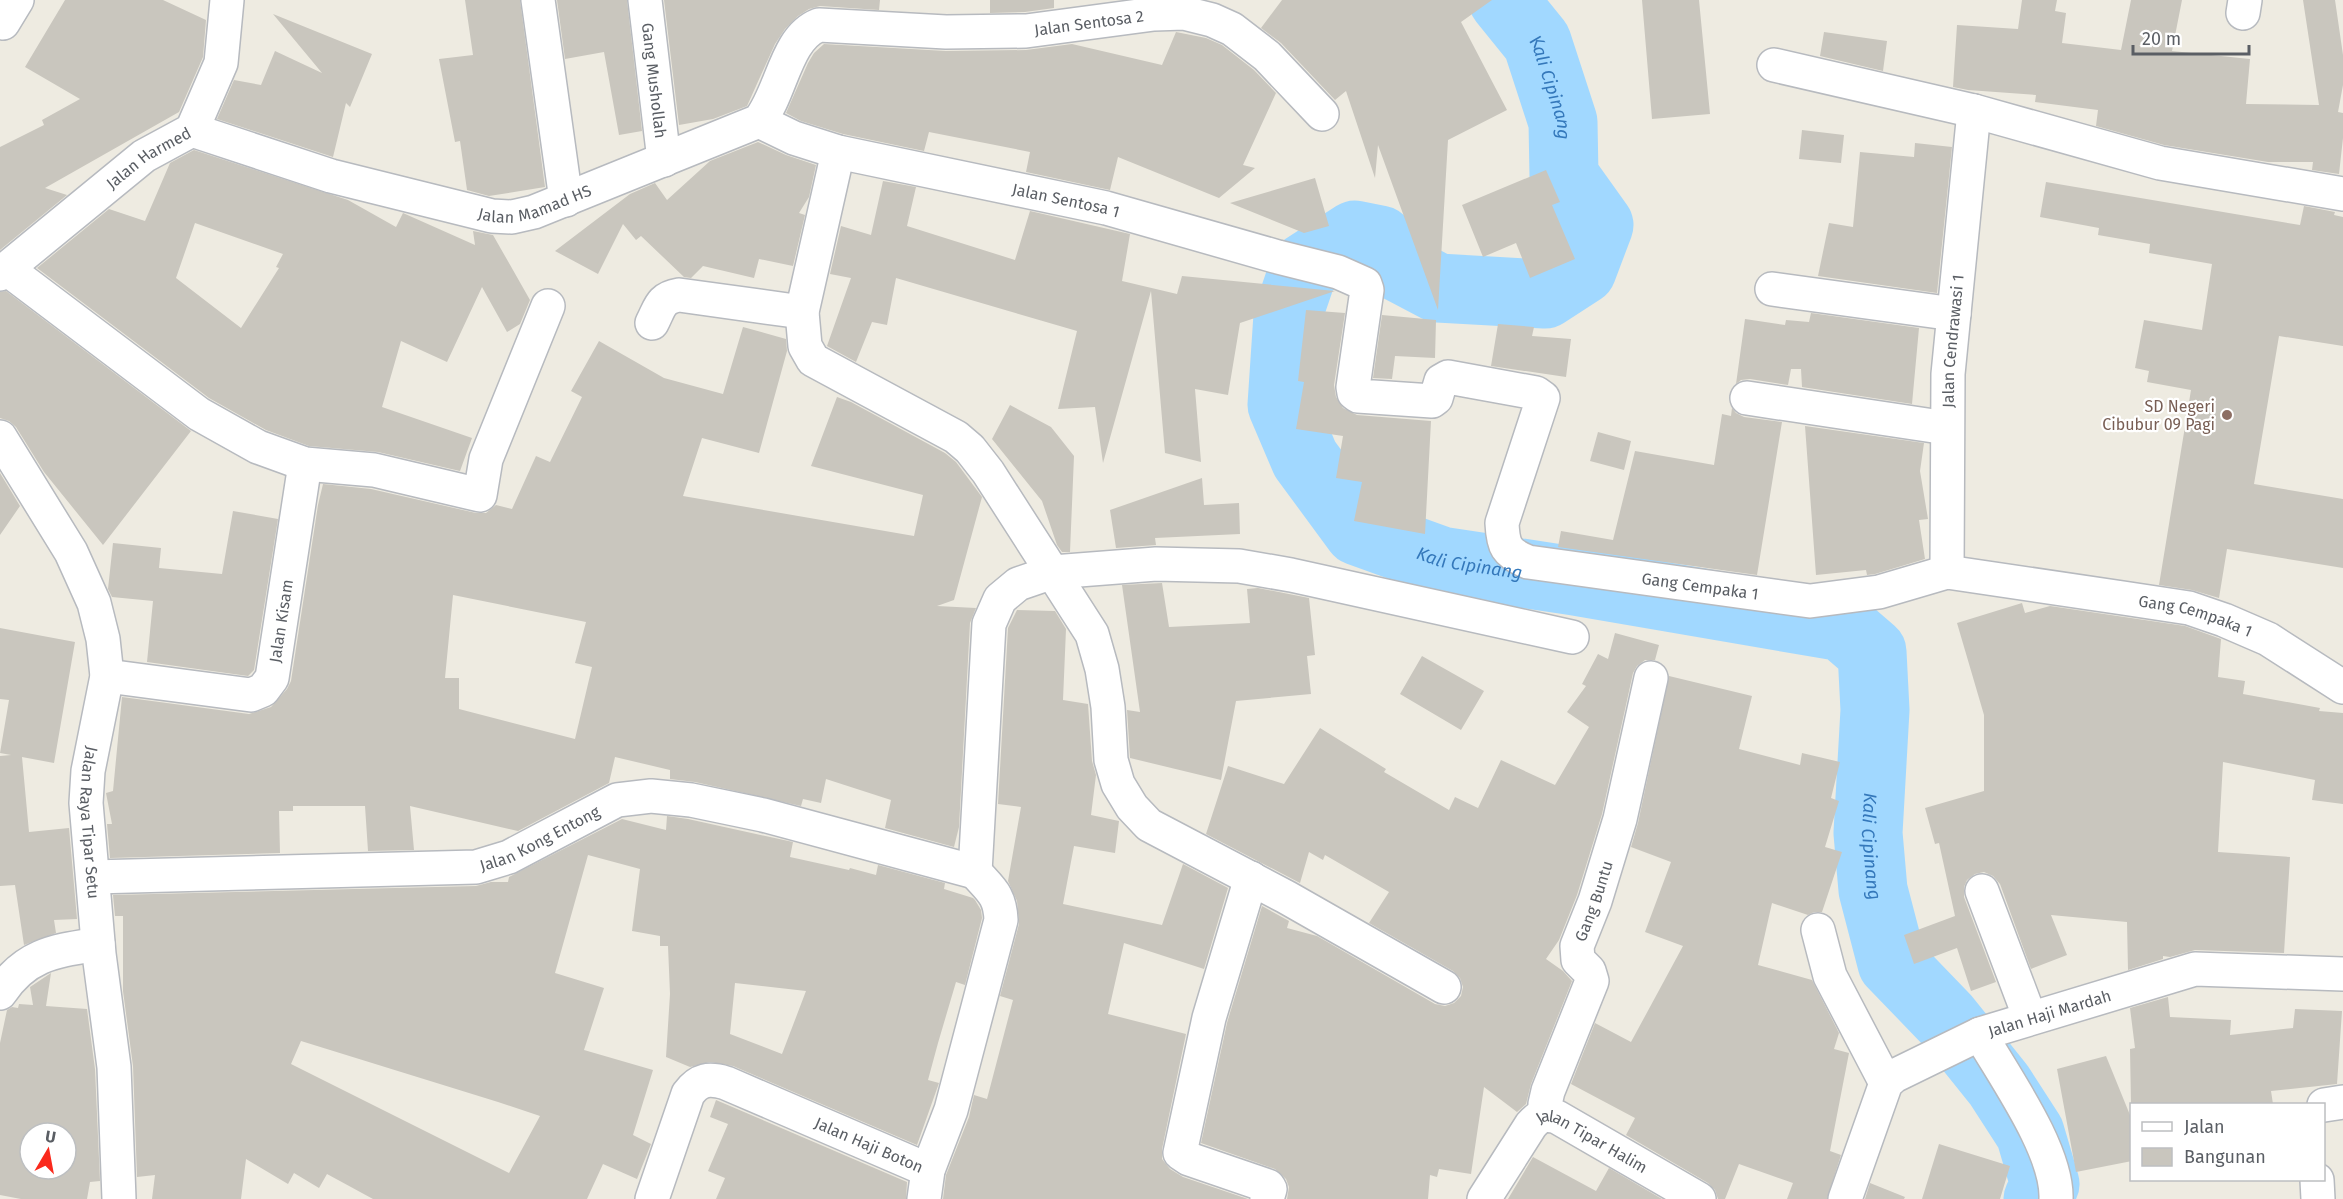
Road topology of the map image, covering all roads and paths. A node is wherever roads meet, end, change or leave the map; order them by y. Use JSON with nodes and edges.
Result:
{"nodes":[{"id":1,"x":538,"y":0,"type":"edge"},
{"id":2,"x":645,"y":0,"type":"edge"},
{"id":3,"x":219,"y":3,"type":"edge"},
{"id":4,"x":1774,"y":65,"type":"dead end"},
{"id":5,"x":1974,"y":111,"type":"junction"},
{"id":6,"x":1322,"y":114,"type":"dead end"},
{"id":7,"x":759,"y":121,"type":"junction"},
{"id":8,"x":192,"y":130,"type":"junction"},
{"id":9,"x":838,"y":152,"type":"junction"},
{"id":10,"x":664,"y":160,"type":"junction"},
{"id":11,"x":2343,"y":194,"type":"edge"},
{"id":12,"x":566,"y":200,"type":"junction"},
{"id":13,"x":4,"y":271,"type":"edge"},
{"id":14,"x":1368,"y":290,"type":"joint"},
{"id":15,"x":1772,"y":290,"type":"dead end"},
{"id":16,"x":548,"y":306,"type":"dead end"},
{"id":17,"x":802,"y":312,"type":"junction"},
{"id":18,"x":1954,"y":314,"type":"junction"},
{"id":19,"x":652,"y":324,"type":"dead end"},
{"id":20,"x":1747,"y":398,"type":"dead end"},
{"id":21,"x":1947,"y":428,"type":"junction"},
{"id":22,"x":0,"y":437,"type":"edge"},
{"id":23,"x":305,"y":464,"type":"junction"},
{"id":24,"x":1053,"y":572,"type":"junction"},
{"id":25,"x":1947,"y":572,"type":"junction"},
{"id":26,"x":1572,"y":637,"type":"dead end"},
{"id":27,"x":107,"y":676,"type":"junction"},
{"id":28,"x":1652,"y":678,"type":"dead end"},
{"id":29,"x":2343,"y":687,"type":"edge"},
{"id":30,"x":975,"y":872,"type":"junction"},
{"id":31,"x":93,"y":877,"type":"junction"},
{"id":32,"x":1251,"y":878,"type":"junction"},
{"id":33,"x":1982,"y":891,"type":"dead end"},
{"id":34,"x":1818,"y":930,"type":"dead end"},
{"id":35,"x":98,"y":944,"type":"junction"},
{"id":36,"x":2343,"y":974,"type":"edge"},
{"id":37,"x":1444,"y":987,"type":"dead end"},
{"id":38,"x":0,"y":993,"type":"edge"},
{"id":39,"x":2030,"y":1018,"type":"junction"},
{"id":40,"x":1976,"y":1035,"type":"junction"},
{"id":41,"x":1890,"y":1080,"type":"junction"},
{"id":42,"x":2343,"y":1102,"type":"edge"},
{"id":43,"x":2325,"y":1104,"type":"edge"},
{"id":44,"x":1545,"y":1114,"type":"junction"},
{"id":45,"x":2317,"y":1181,"type":"edge"},
{"id":46,"x":926,"y":1185,"type":"edge"},
{"id":47,"x":119,"y":1199,"type":"edge"},
{"id":48,"x":652,"y":1199,"type":"edge"},
{"id":49,"x":1267,"y":1199,"type":"edge"},
{"id":50,"x":1484,"y":1199,"type":"edge"},
{"id":51,"x":1699,"y":1199,"type":"edge"},
{"id":52,"x":1845,"y":1199,"type":"edge"},
{"id":53,"x":2056,"y":1199,"type":"edge"},
{"id":54,"x":2318,"y":1199,"type":"edge"}],
"edges":[{"from":1,"to":12,"type":"street"},
{"from":2,"to":10,"type":"street","name":"Gang Mushollah"},
{"from":3,"to":8,"type":"street","name":"Jalan Harmed"},
{"from":4,"to":5,"type":"street"},
{"from":5,"to":11,"type":"street"},
{"from":5,"to":18,"type":"street","name":"Jalan Cendrawasi 1"},
{"from":6,"to":7,"type":"street","name":"Jalan Sentosa 2"},
{"from":7,"to":9,"type":"street","name":"Jalan Sentosa 1"},
{"from":7,"to":10,"type":"street","name":"Jalan Mamad HS"},
{"from":8,"to":12,"type":"street","name":"Jalan Mamad HS"},
{"from":8,"to":13,"type":"street","name":"Jalan Harmed"},
{"from":9,"to":14,"type":"street","name":"Jalan Sentosa 1"},
{"from":9,"to":17,"type":"street"},
{"from":10,"to":12,"type":"street","name":"Jalan Mamad HS"},
{"from":13,"to":23,"type":"street"},
{"from":14,"to":25,"type":"street","name":"Gang Cempaka 1"},
{"from":15,"to":18,"type":"street"},
{"from":16,"to":23,"type":"street"},
{"from":17,"to":19,"type":"street"},
{"from":17,"to":24,"type":"street"},
{"from":18,"to":21,"type":"street","name":"Jalan Cendrawasi 1"},
{"from":20,"to":21,"type":"street"},
{"from":21,"to":25,"type":"street","name":"Jalan Cendrawasi 1"},
{"from":22,"to":27,"type":"street","name":"Jalan Raya Tipar Setu"},
{"from":23,"to":27,"type":"street","name":"Jalan Kisam"},
{"from":24,"to":26,"type":"street"},
{"from":24,"to":30,"type":"street"},
{"from":24,"to":32,"type":"street"},
{"from":25,"to":29,"type":"street","name":"Gang Cempaka 1"},
{"from":27,"to":31,"type":"street","name":"Jalan Raya Tipar Setu"},
{"from":28,"to":44,"type":"street","name":"Gang Buntu"},
{"from":30,"to":31,"type":"street","name":"Jalan Kong Entong"},
{"from":30,"to":46,"type":"street","name":"Jalan Haji Boton"},
{"from":31,"to":35,"type":"street","name":"Jalan Raya Tipar Setu"},
{"from":32,"to":37,"type":"street"},
{"from":32,"to":49,"type":"street"},
{"from":33,"to":39,"type":"street"},
{"from":34,"to":41,"type":"street"},
{"from":35,"to":38,"type":"street"},
{"from":35,"to":47,"type":"street","name":"Jalan Raya Tipar Setu"},
{"from":36,"to":39,"type":"street","name":"Jalan Haji Mardah"},
{"from":39,"to":40,"type":"street","name":"Jalan Haji Mardah"},
{"from":40,"to":41,"type":"street","name":"Jalan Haji Mardah"},
{"from":40,"to":53,"type":"street"},
{"from":41,"to":52,"type":"street"},
{"from":42,"to":43,"type":"street"},
{"from":44,"to":50,"type":"street","name":"Jalan Tipar Halim"},
{"from":44,"to":51,"type":"street","name":"Jalan Tipar Halim"},
{"from":45,"to":54,"type":"street"},
{"from":46,"to":48,"type":"street","name":"Jalan Haji Boton"}]}
